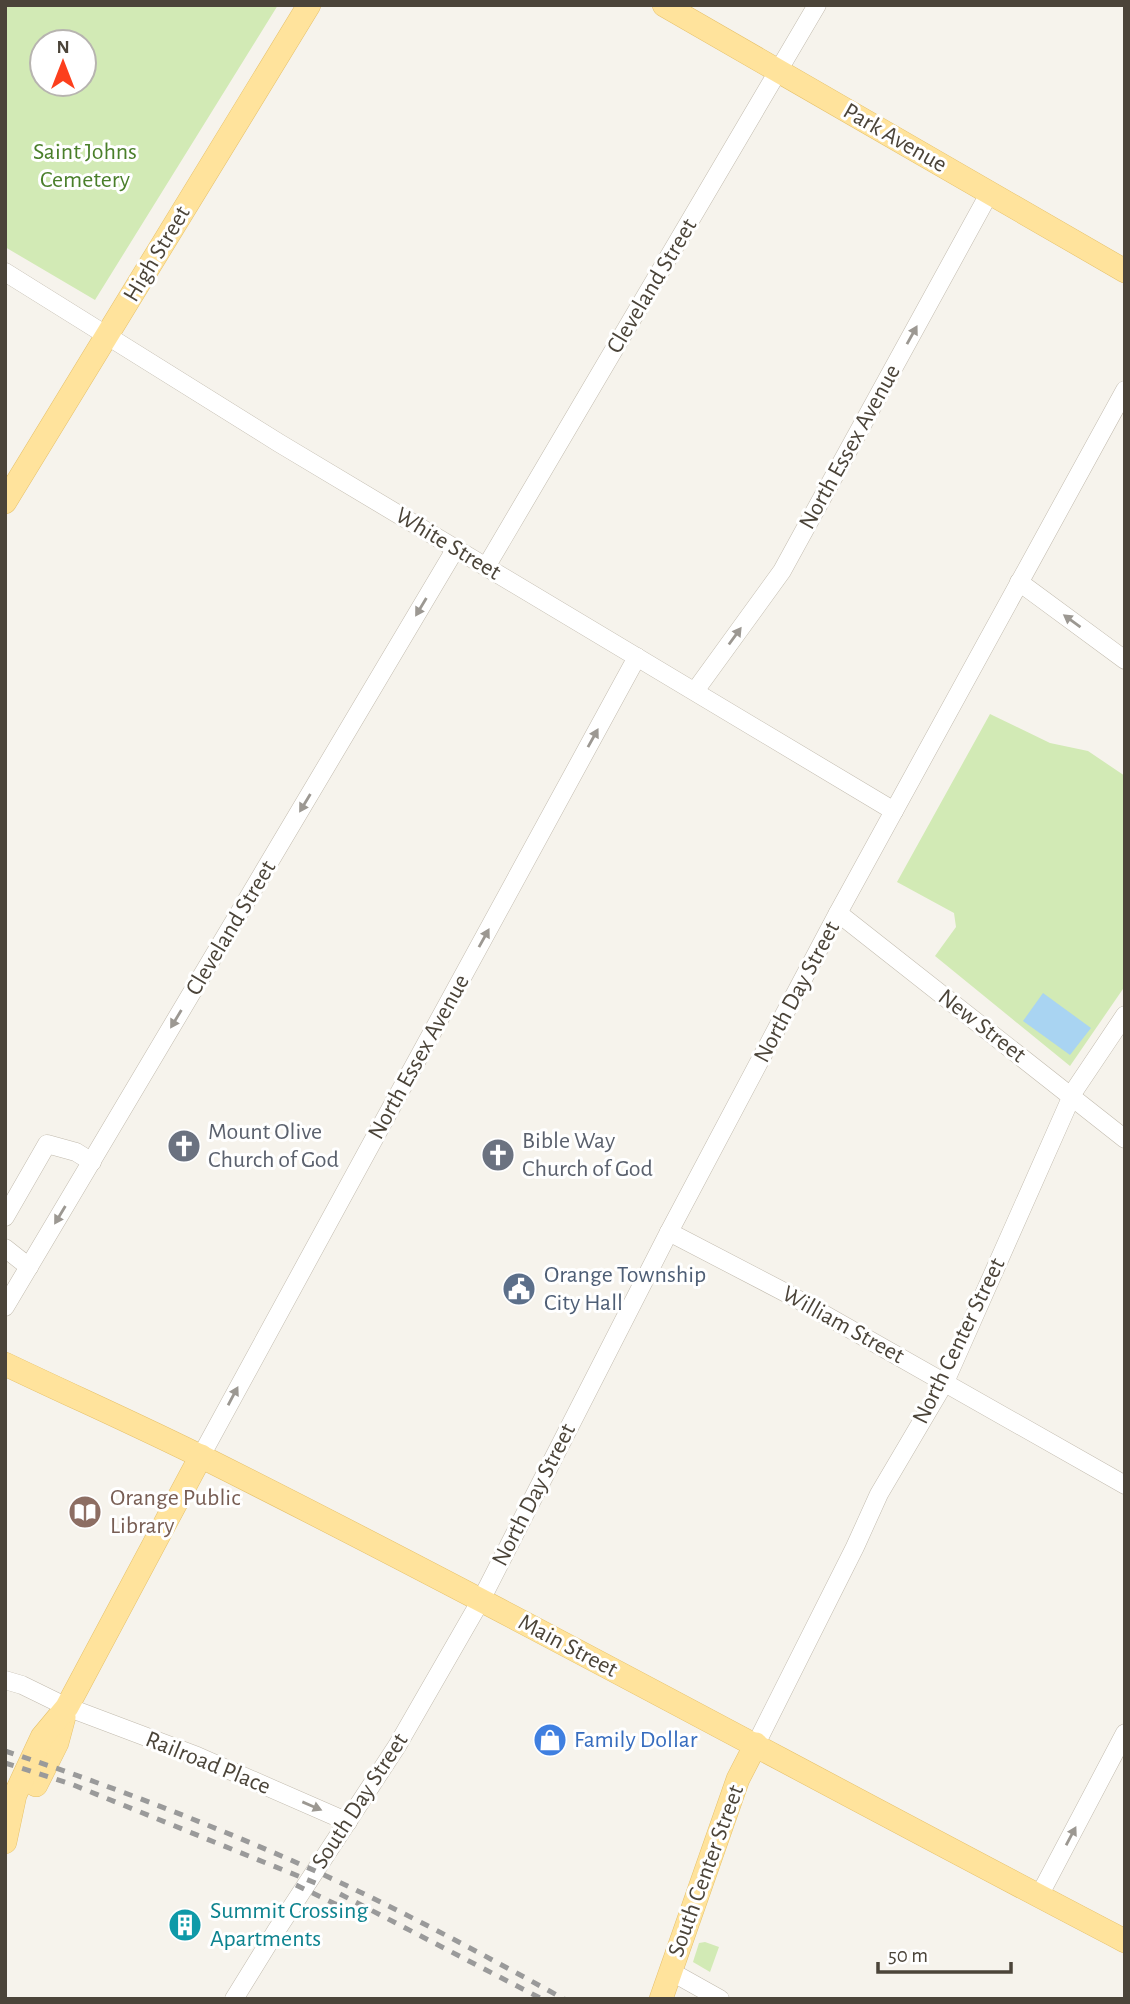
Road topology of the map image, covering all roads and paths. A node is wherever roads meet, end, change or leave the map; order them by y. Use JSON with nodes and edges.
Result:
{"nodes":[{"id":1,"x":309,"y":5,"type":"edge"},
{"id":2,"x":664,"y":5,"type":"edge"},
{"id":3,"x":817,"y":5,"type":"edge"},
{"id":4,"x":779,"y":71,"type":"junction"},
{"id":5,"x":990,"y":192,"type":"junction"},
{"id":6,"x":1125,"y":271,"type":"edge"},
{"id":7,"x":5,"y":272,"type":"edge"},
{"id":8,"x":107,"y":337,"type":"junction"},
{"id":9,"x":1125,"y":390,"type":"edge"},
{"id":10,"x":5,"y":502,"type":"edge"},
{"id":11,"x":456,"y":548,"type":"junction"},
{"id":12,"x":486,"y":566,"type":"junction"},
{"id":13,"x":1019,"y":582,"type":"junction"},
{"id":14,"x":637,"y":657,"type":"junction"},
{"id":15,"x":1125,"y":660,"type":"edge"},
{"id":16,"x":695,"y":691,"type":"junction"},
{"id":17,"x":894,"y":811,"type":"junction"},
{"id":18,"x":838,"y":914,"type":"junction"},
{"id":19,"x":1125,"y":1015,"type":"edge"},
{"id":20,"x":1071,"y":1097,"type":"junction"},
{"id":21,"x":1125,"y":1139,"type":"edge"},
{"id":22,"x":92,"y":1162,"type":"junction"},
{"id":23,"x":5,"y":1217,"type":"edge"},
{"id":24,"x":669,"y":1232,"type":"junction"},
{"id":25,"x":5,"y":1248,"type":"edge"},
{"id":26,"x":29,"y":1267,"type":"junction"},
{"id":27,"x":5,"y":1307,"type":"edge"},
{"id":28,"x":5,"y":1364,"type":"edge"},
{"id":29,"x":945,"y":1382,"type":"junction"},
{"id":30,"x":201,"y":1456,"type":"junction"},
{"id":31,"x":1125,"y":1485,"type":"edge"},
{"id":32,"x":481,"y":1600,"type":"junction"},
{"id":33,"x":5,"y":1680,"type":"edge"},
{"id":34,"x":67,"y":1707,"type":"junction"},
{"id":35,"x":1125,"y":1733,"type":"edge"},
{"id":36,"x":756,"y":1744,"type":"junction"},
{"id":37,"x":348,"y":1822,"type":"junction"},
{"id":38,"x":7,"y":1839,"type":"edge"},
{"id":39,"x":1039,"y":1896,"type":"junction"},
{"id":40,"x":1125,"y":1941,"type":"edge"},
{"id":41,"x":670,"y":1971,"type":"junction"},
{"id":42,"x":237,"y":1994,"type":"edge"},
{"id":43,"x":256,"y":1999,"type":"edge"},
{"id":44,"x":660,"y":1999,"type":"edge"},
{"id":45,"x":720,"y":1999,"type":"edge"}],
"edges":[{"from":1,"to":8,"type":"main road","name":"High Street"},
{"from":2,"to":4,"type":"main road","name":"Park Avenue"},
{"from":3,"to":4,"type":"street","name":"Cleveland Street"},
{"from":4,"to":5,"type":"main road","name":"Park Avenue"},
{"from":4,"to":12,"type":"street","name":"Cleveland Street"},
{"from":5,"to":6,"type":"main road","name":"Park Avenue"},
{"from":16,"to":5,"type":"street","name":"North Essex Avenue","one_way":true},
{"from":7,"to":8,"type":"street","name":"White Street"},
{"from":8,"to":10,"type":"main road","name":"High Street"},
{"from":8,"to":11,"type":"street","name":"White Street"},
{"from":9,"to":13,"type":"street","name":"North Day Street"},
{"from":11,"to":12,"type":"street","name":"White Street"},
{"from":11,"to":22,"type":"street","name":"Cleveland Street","one_way":true},
{"from":12,"to":14,"type":"street","name":"White Street"},
{"from":15,"to":13,"type":"street","one_way":true},
{"from":13,"to":17,"type":"street","name":"North Day Street"},
{"from":14,"to":16,"type":"street","name":"White Street"},
{"from":30,"to":14,"type":"street","name":"North Essex Avenue","one_way":true},
{"from":16,"to":17,"type":"street","name":"White Street"},
{"from":17,"to":18,"type":"street","name":"North Day Street"},
{"from":18,"to":20,"type":"street","name":"New Street"},
{"from":18,"to":24,"type":"street","name":"North Day Street"},
{"from":19,"to":20,"type":"street","name":"North Center Street"},
{"from":20,"to":21,"type":"street","name":"New Street"},
{"from":20,"to":29,"type":"street","name":"North Center Street"},
{"from":22,"to":23,"type":"street"},
{"from":22,"to":26,"type":"street","name":"Cleveland Street","one_way":true},
{"from":24,"to":29,"type":"street","name":"William Street"},
{"from":24,"to":32,"type":"street","name":"North Day Street"},
{"from":25,"to":26,"type":"street"},
{"from":26,"to":27,"type":"street","name":"Cleveland Street"},
{"from":28,"to":30,"type":"main road","name":"Main Street"},
{"from":29,"to":31,"type":"street","name":"William Street"},
{"from":29,"to":36,"type":"street","name":"North Center Street"},
{"from":30,"to":32,"type":"main road","name":"Main Street"},
{"from":30,"to":34,"type":"main road"},
{"from":32,"to":36,"type":"main road","name":"Main Street"},
{"from":32,"to":37,"type":"street","name":"South Day Street"},
{"from":33,"to":34,"type":"street","name":"Railroad Place"},
{"from":34,"to":37,"type":"street","name":"Railroad Place","one_way":true},
{"from":34,"to":38,"type":"main road"},
{"from":39,"to":35,"type":"street","one_way":true},
{"from":36,"to":39,"type":"main road","name":"Main Street"},
{"from":36,"to":41,"type":"main road","name":"South Center Street"},
{"from":37,"to":42,"type":"street","name":"South Day Street"},
{"from":39,"to":40,"type":"main road","name":"Main Street"},
{"from":41,"to":44,"type":"main road","name":"South Center Street"},
{"from":41,"to":45,"type":"street"},
{"from":42,"to":43,"type":"street"}]}
